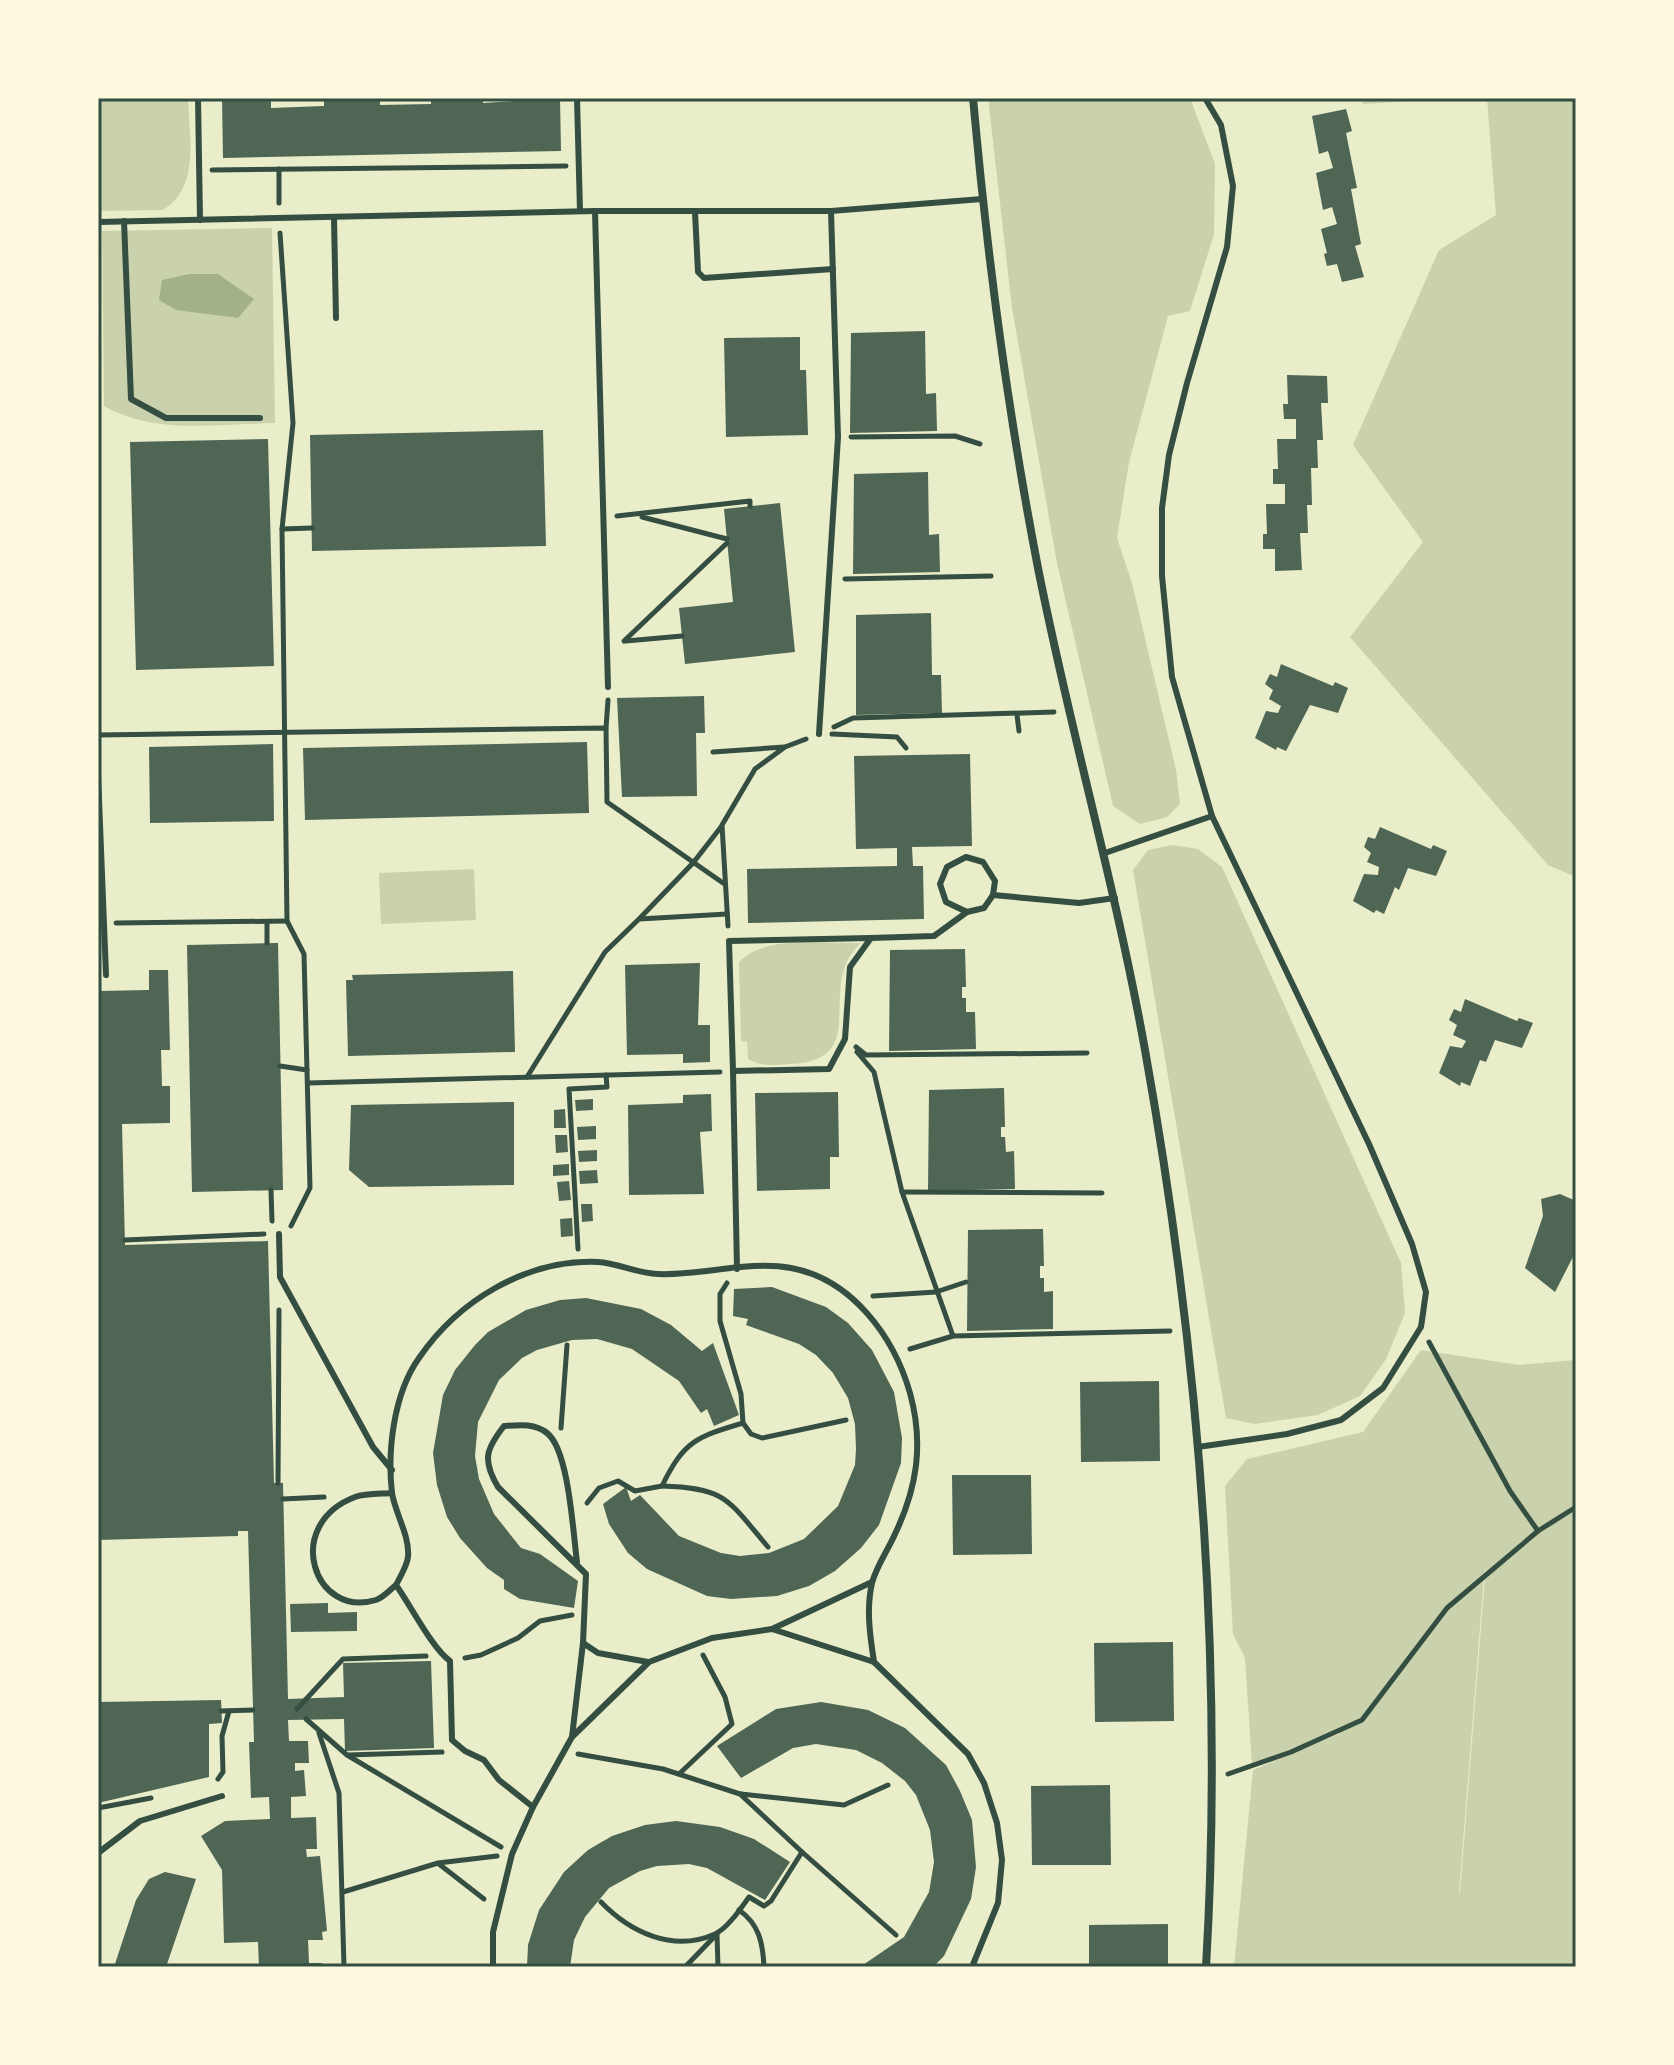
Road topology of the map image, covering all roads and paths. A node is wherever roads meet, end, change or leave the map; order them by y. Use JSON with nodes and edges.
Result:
{"nodes":[{"id":1,"x":198,"y":98,"type":"edge"},
{"id":2,"x":577,"y":98,"type":"edge"},
{"id":3,"x":973,"y":98,"type":"edge"},
{"id":4,"x":1205,"y":98,"type":"edge"},
{"id":5,"x":578,"y":165,"type":"junction"},
{"id":6,"x":279,"y":169,"type":"junction"},
{"id":7,"x":199,"y":170,"type":"junction"},
{"id":8,"x":982,"y":199,"type":"junction"},
{"id":9,"x":580,"y":211,"type":"junction"},
{"id":10,"x":595,"y":211,"type":"junction"},
{"id":11,"x":831,"y":211,"type":"junction"},
{"id":12,"x":695,"y":212,"type":"junction"},
{"id":13,"x":334,"y":218,"type":"junction"},
{"id":14,"x":279,"y":219,"type":"junction"},
{"id":15,"x":200,"y":220,"type":"junction"},
{"id":16,"x":124,"y":221,"type":"junction"},
{"id":17,"x":98,"y":222,"type":"edge"},
{"id":18,"x":833,"y":269,"type":"junction"},
{"id":19,"x":336,"y":318,"type":"dead end"},
{"id":20,"x":260,"y":418,"type":"dead end"},
{"id":21,"x":838,"y":437,"type":"junction"},
{"id":22,"x":980,"y":444,"type":"dead end"},
{"id":23,"x":750,"y":506,"type":"dead end"},
{"id":24,"x":604,"y":516,"type":"junction"},
{"id":25,"x":638,"y":516,"type":"junction"},
{"id":26,"x":312,"y":528,"type":"dead end"},
{"id":27,"x":282,"y":529,"type":"junction"},
{"id":28,"x":991,"y":576,"type":"dead end"},
{"id":29,"x":832,"y":579,"type":"junction"},
{"id":30,"x":682,"y":636,"type":"dead end"},
{"id":31,"x":624,"y":641,"type":"junction"},
{"id":32,"x":605,"y":642,"type":"junction"},
{"id":33,"x":608,"y":687,"type":"joint"},
{"id":34,"x":1070,"y":710,"type":"junction"},
{"id":35,"x":1017,"y":715,"type":"junction"},
{"id":36,"x":606,"y":728,"type":"junction"},
{"id":37,"x":1019,"y":731,"type":"dead end"},
{"id":38,"x":283,"y":733,"type":"junction"},
{"id":39,"x":819,"y":734,"type":"junction"},
{"id":40,"x":98,"y":735,"type":"edge"},
{"id":41,"x":785,"y":747,"type":"junction"},
{"id":42,"x":906,"y":748,"type":"dead end"},
{"id":43,"x":713,"y":752,"type":"dead end"},
{"id":44,"x":98,"y":774,"type":"edge"},
{"id":45,"x":1212,"y":816,"type":"junction"},
{"id":46,"x":722,"y":825,"type":"junction"},
{"id":47,"x":1105,"y":853,"type":"junction"},
{"id":48,"x":693,"y":863,"type":"junction"},
{"id":49,"x":723,"y":883,"type":"junction"},
{"id":50,"x":993,"y":895,"type":"junction"},
{"id":51,"x":1115,"y":898,"type":"junction"},
{"id":52,"x":967,"y":912,"type":"junction"},
{"id":53,"x":639,"y":919,"type":"junction"},
{"id":54,"x":287,"y":921,"type":"junction"},
{"id":55,"x":267,"y":922,"type":"junction"},
{"id":56,"x":103,"y":923,"type":"junction"},
{"id":57,"x":871,"y":938,"type":"junction"},
{"id":58,"x":267,"y":943,"type":"dead end"},
{"id":59,"x":106,"y":975,"type":"dead end"},
{"id":60,"x":845,"y":1039,"type":"junction"},
{"id":61,"x":1087,"y":1053,"type":"dead end"},
{"id":62,"x":280,"y":1066,"type":"dead end"},
{"id":63,"x":308,"y":1070,"type":"junction"},
{"id":64,"x":733,"y":1071,"type":"junction"},
{"id":65,"x":606,"y":1075,"type":"junction"},
{"id":66,"x":527,"y":1077,"type":"junction"},
{"id":67,"x":308,"y":1083,"type":"junction"},
{"id":68,"x":271,"y":1190,"type":"dead end"},
{"id":69,"x":902,"y":1192,"type":"junction"},
{"id":70,"x":1102,"y":1193,"type":"dead end"},
{"id":71,"x":279,"y":1234,"type":"joint"},
{"id":72,"x":125,"y":1240,"type":"dead end"},
{"id":73,"x":590,"y":1252,"type":"dead end"},
{"id":74,"x":737,"y":1269,"type":"junction"},
{"id":75,"x":280,"y":1277,"type":"junction"},
{"id":76,"x":966,"y":1282,"type":"dead end"},
{"id":77,"x":936,"y":1292,"type":"junction"},
{"id":78,"x":853,"y":1297,"type":"junction"},
{"id":79,"x":1421,"y":1327,"type":"junction"},
{"id":80,"x":1187,"y":1330,"type":"junction"},
{"id":81,"x":953,"y":1336,"type":"junction"},
{"id":82,"x":567,"y":1345,"type":"dead end"},
{"id":83,"x":895,"y":1354,"type":"junction"},
{"id":84,"x":846,"y":1420,"type":"dead end"},
{"id":85,"x":743,"y":1423,"type":"junction"},
{"id":86,"x":1198,"y":1447,"type":"junction"},
{"id":87,"x":560,"y":1450,"type":"junction"},
{"id":88,"x":392,"y":1470,"type":"junction"},
{"id":89,"x":278,"y":1483,"type":"dead end"},
{"id":90,"x":662,"y":1486,"type":"junction"},
{"id":91,"x":392,"y":1493,"type":"junction"},
{"id":92,"x":1576,"y":1507,"type":"edge"},
{"id":93,"x":586,"y":1518,"type":"dead end"},
{"id":94,"x":1538,"y":1531,"type":"junction"},
{"id":95,"x":768,"y":1547,"type":"dead end"},
{"id":96,"x":577,"y":1562,"type":"junction"},
{"id":97,"x":872,"y":1582,"type":"junction"},
{"id":98,"x":396,"y":1585,"type":"junction"},
{"id":99,"x":585,"y":1614,"type":"junction"},
{"id":100,"x":772,"y":1629,"type":"junction"},
{"id":101,"x":583,"y":1643,"type":"junction"},
{"id":102,"x":697,"y":1643,"type":"junction"},
{"id":103,"x":443,"y":1656,"type":"junction"},
{"id":104,"x":450,"y":1661,"type":"junction"},
{"id":105,"x":649,"y":1662,"type":"junction"},
{"id":106,"x":874,"y":1662,"type":"junction"},
{"id":107,"x":297,"y":1709,"type":"dead end"},
{"id":108,"x":253,"y":1710,"type":"dead end"},
{"id":109,"x":221,"y":1711,"type":"dead end"},
{"id":110,"x":229,"y":1711,"type":"junction"},
{"id":111,"x":306,"y":1719,"type":"dead end"},
{"id":112,"x":319,"y":1732,"type":"junction"},
{"id":113,"x":572,"y":1737,"type":"junction"},
{"id":114,"x":465,"y":1751,"type":"junction"},
{"id":115,"x":565,"y":1751,"type":"junction"},
{"id":116,"x":347,"y":1755,"type":"junction"},
{"id":117,"x":679,"y":1774,"type":"junction"},
{"id":118,"x":1211,"y":1778,"type":"junction"},
{"id":119,"x":215,"y":1781,"type":"dead end"},
{"id":120,"x":888,"y":1785,"type":"dead end"},
{"id":121,"x":165,"y":1794,"type":"dead end"},
{"id":122,"x":740,"y":1794,"type":"junction"},
{"id":123,"x":222,"y":1796,"type":"dead end"},
{"id":124,"x":533,"y":1807,"type":"junction"},
{"id":125,"x":98,"y":1808,"type":"edge"},
{"id":126,"x":802,"y":1852,"type":"junction"},
{"id":127,"x":98,"y":1853,"type":"edge"},
{"id":128,"x":512,"y":1854,"type":"junction"},
{"id":129,"x":438,"y":1863,"type":"junction"},
{"id":130,"x":343,"y":1892,"type":"junction"},
{"id":131,"x":601,"y":1902,"type":"dead end"},
{"id":132,"x":739,"y":1910,"type":"junction"},
{"id":133,"x":496,"y":1916,"type":"junction"},
{"id":134,"x":717,"y":1934,"type":"junction"},
{"id":135,"x":896,"y":1935,"type":"dead end"},
{"id":136,"x":344,"y":1967,"type":"edge"},
{"id":137,"x":493,"y":1967,"type":"edge"},
{"id":138,"x":685,"y":1967,"type":"edge"},
{"id":139,"x":718,"y":1967,"type":"edge"},
{"id":140,"x":764,"y":1967,"type":"edge"},
{"id":141,"x":972,"y":1967,"type":"edge"},
{"id":142,"x":1206,"y":1967,"type":"edge"}],
"edges":[{"from":1,"to":7,"type":"lane"},
{"from":2,"to":5,"type":"lane"},
{"from":3,"to":8,"type":"street"},
{"from":4,"to":45,"type":"lane"},
{"from":5,"to":6,"type":"path"},
{"from":5,"to":9,"type":"lane"},
{"from":6,"to":7,"type":"path"},
{"from":6,"to":14,"type":"path"},
{"from":7,"to":15,"type":"lane"},
{"from":8,"to":11,"type":"lane"},
{"from":8,"to":34,"type":"street"},
{"from":9,"to":10,"type":"lane"},
{"from":9,"to":13,"type":"lane"},
{"from":10,"to":12,"type":"lane"},
{"from":10,"to":24,"type":"lane"},
{"from":11,"to":12,"type":"lane"},
{"from":11,"to":18,"type":"lane"},
{"from":12,"to":18,"type":"lane"},
{"from":13,"to":14,"type":"lane"},
{"from":13,"to":19,"type":"lane"},
{"from":14,"to":15,"type":"lane"},
{"from":14,"to":27,"type":"path"},
{"from":15,"to":16,"type":"lane"},
{"from":16,"to":17,"type":"lane"},
{"from":16,"to":20,"type":"lane"},
{"from":18,"to":21,"type":"lane"},
{"from":21,"to":22,"type":"path"},
{"from":21,"to":29,"type":"lane"},
{"from":23,"to":25,"type":"path"},
{"from":24,"to":25,"type":"path"},
{"from":24,"to":32,"type":"lane"},
{"from":25,"to":31,"type":"path"},
{"from":26,"to":27,"type":"path"},
{"from":27,"to":38,"type":"path"},
{"from":28,"to":29,"type":"path"},
{"from":29,"to":39,"type":"lane"},
{"from":30,"to":31,"type":"path"},
{"from":31,"to":32,"type":"path"},
{"from":32,"to":33,"type":"lane"},
{"from":33,"to":36,"type":"path"},
{"from":34,"to":35,"type":"path"},
{"from":34,"to":47,"type":"street"},
{"from":35,"to":37,"type":"path"},
{"from":35,"to":39,"type":"path"},
{"from":36,"to":38,"type":"path"},
{"from":36,"to":48,"type":"path"},
{"from":38,"to":40,"type":"path"},
{"from":38,"to":54,"type":"path"},
{"from":39,"to":41,"type":"path"},
{"from":39,"to":42,"type":"path"},
{"from":41,"to":43,"type":"path"},
{"from":41,"to":46,"type":"path"},
{"from":44,"to":56,"type":"lane"},
{"from":45,"to":47,"type":"lane"},
{"from":45,"to":79,"type":"lane"},
{"from":46,"to":48,"type":"path"},
{"from":46,"to":49,"type":"path"},
{"from":47,"to":51,"type":"street"},
{"from":48,"to":49,"type":"path"},
{"from":48,"to":53,"type":"path"},
{"from":49,"to":53,"type":"path"},
{"from":50,"to":51,"type":"lane"},
{"from":50,"to":52,"type":"lane"},
{"from":50,"to":52,"type":"lane"},
{"from":51,"to":80,"type":"street"},
{"from":52,"to":57,"type":"lane"},
{"from":53,"to":66,"type":"path"},
{"from":54,"to":55,"type":"path"},
{"from":54,"to":63,"type":"path"},
{"from":55,"to":56,"type":"path"},
{"from":55,"to":58,"type":"path"},
{"from":56,"to":59,"type":"lane"},
{"from":57,"to":60,"type":"lane"},
{"from":57,"to":64,"type":"lane"},
{"from":60,"to":61,"type":"path"},
{"from":60,"to":64,"type":"lane"},
{"from":60,"to":69,"type":"path"},
{"from":62,"to":63,"type":"path"},
{"from":63,"to":67,"type":"path"},
{"from":64,"to":65,"type":"path"},
{"from":64,"to":74,"type":"lane"},
{"from":65,"to":66,"type":"path"},
{"from":65,"to":73,"type":"path"},
{"from":66,"to":67,"type":"path"},
{"from":67,"to":71,"type":"path"},
{"from":68,"to":72,"type":"path"},
{"from":69,"to":70,"type":"path"},
{"from":69,"to":77,"type":"path"},
{"from":71,"to":75,"type":"lane"},
{"from":74,"to":78,"type":"lane"},
{"from":74,"to":85,"type":"path"},
{"from":74,"to":88,"type":"lane"},
{"from":75,"to":88,"type":"lane"},
{"from":75,"to":89,"type":"path"},
{"from":76,"to":77,"type":"path"},
{"from":77,"to":78,"type":"path"},
{"from":77,"to":81,"type":"path"},
{"from":78,"to":83,"type":"lane"},
{"from":79,"to":86,"type":"lane"},
{"from":79,"to":94,"type":"path"},
{"from":80,"to":81,"type":"path"},
{"from":80,"to":86,"type":"street"},
{"from":81,"to":83,"type":"path"},
{"from":82,"to":87,"type":"path"},
{"from":83,"to":97,"type":"lane"},
{"from":84,"to":85,"type":"path"},
{"from":85,"to":90,"type":"path"},
{"from":86,"to":118,"type":"street"},
{"from":87,"to":96,"type":"lane"},
{"from":87,"to":96,"type":"lane"},
{"from":88,"to":91,"type":"lane"},
{"from":90,"to":93,"type":"path"},
{"from":90,"to":95,"type":"path"},
{"from":91,"to":98,"type":"lane"},
{"from":91,"to":98,"type":"lane"},
{"from":92,"to":94,"type":"path"},
{"from":94,"to":118,"type":"path"},
{"from":96,"to":99,"type":"lane"},
{"from":97,"to":100,"type":"lane"},
{"from":97,"to":106,"type":"lane"},
{"from":98,"to":103,"type":"lane"},
{"from":99,"to":101,"type":"lane"},
{"from":99,"to":104,"type":"path"},
{"from":100,"to":102,"type":"lane"},
{"from":100,"to":106,"type":"lane"},
{"from":101,"to":105,"type":"lane"},
{"from":101,"to":113,"type":"lane"},
{"from":102,"to":105,"type":"lane"},
{"from":102,"to":117,"type":"path"},
{"from":103,"to":104,"type":"lane"},
{"from":103,"to":107,"type":"path"},
{"from":104,"to":114,"type":"lane"},
{"from":105,"to":113,"type":"lane"},
{"from":106,"to":141,"type":"lane"},
{"from":108,"to":110,"type":"path"},
{"from":109,"to":110,"type":"path"},
{"from":110,"to":119,"type":"path"},
{"from":111,"to":112,"type":"path"},
{"from":112,"to":116,"type":"path"},
{"from":112,"to":130,"type":"path"},
{"from":113,"to":115,"type":"lane"},
{"from":114,"to":116,"type":"path"},
{"from":114,"to":124,"type":"lane"},
{"from":115,"to":117,"type":"path"},
{"from":115,"to":124,"type":"lane"},
{"from":116,"to":128,"type":"path"},
{"from":117,"to":122,"type":"path"},
{"from":118,"to":142,"type":"street"},
{"from":120,"to":122,"type":"path"},
{"from":121,"to":125,"type":"path"},
{"from":122,"to":126,"type":"path"},
{"from":123,"to":127,"type":"lane"},
{"from":124,"to":128,"type":"lane"},
{"from":126,"to":132,"type":"path"},
{"from":126,"to":135,"type":"path"},
{"from":128,"to":129,"type":"path"},
{"from":128,"to":133,"type":"lane"},
{"from":129,"to":130,"type":"path"},
{"from":129,"to":133,"type":"path"},
{"from":130,"to":136,"type":"path"},
{"from":131,"to":134,"type":"path"},
{"from":132,"to":134,"type":"path"},
{"from":132,"to":140,"type":"path"},
{"from":133,"to":137,"type":"lane"},
{"from":134,"to":138,"type":"path"},
{"from":134,"to":139,"type":"path"}]}
